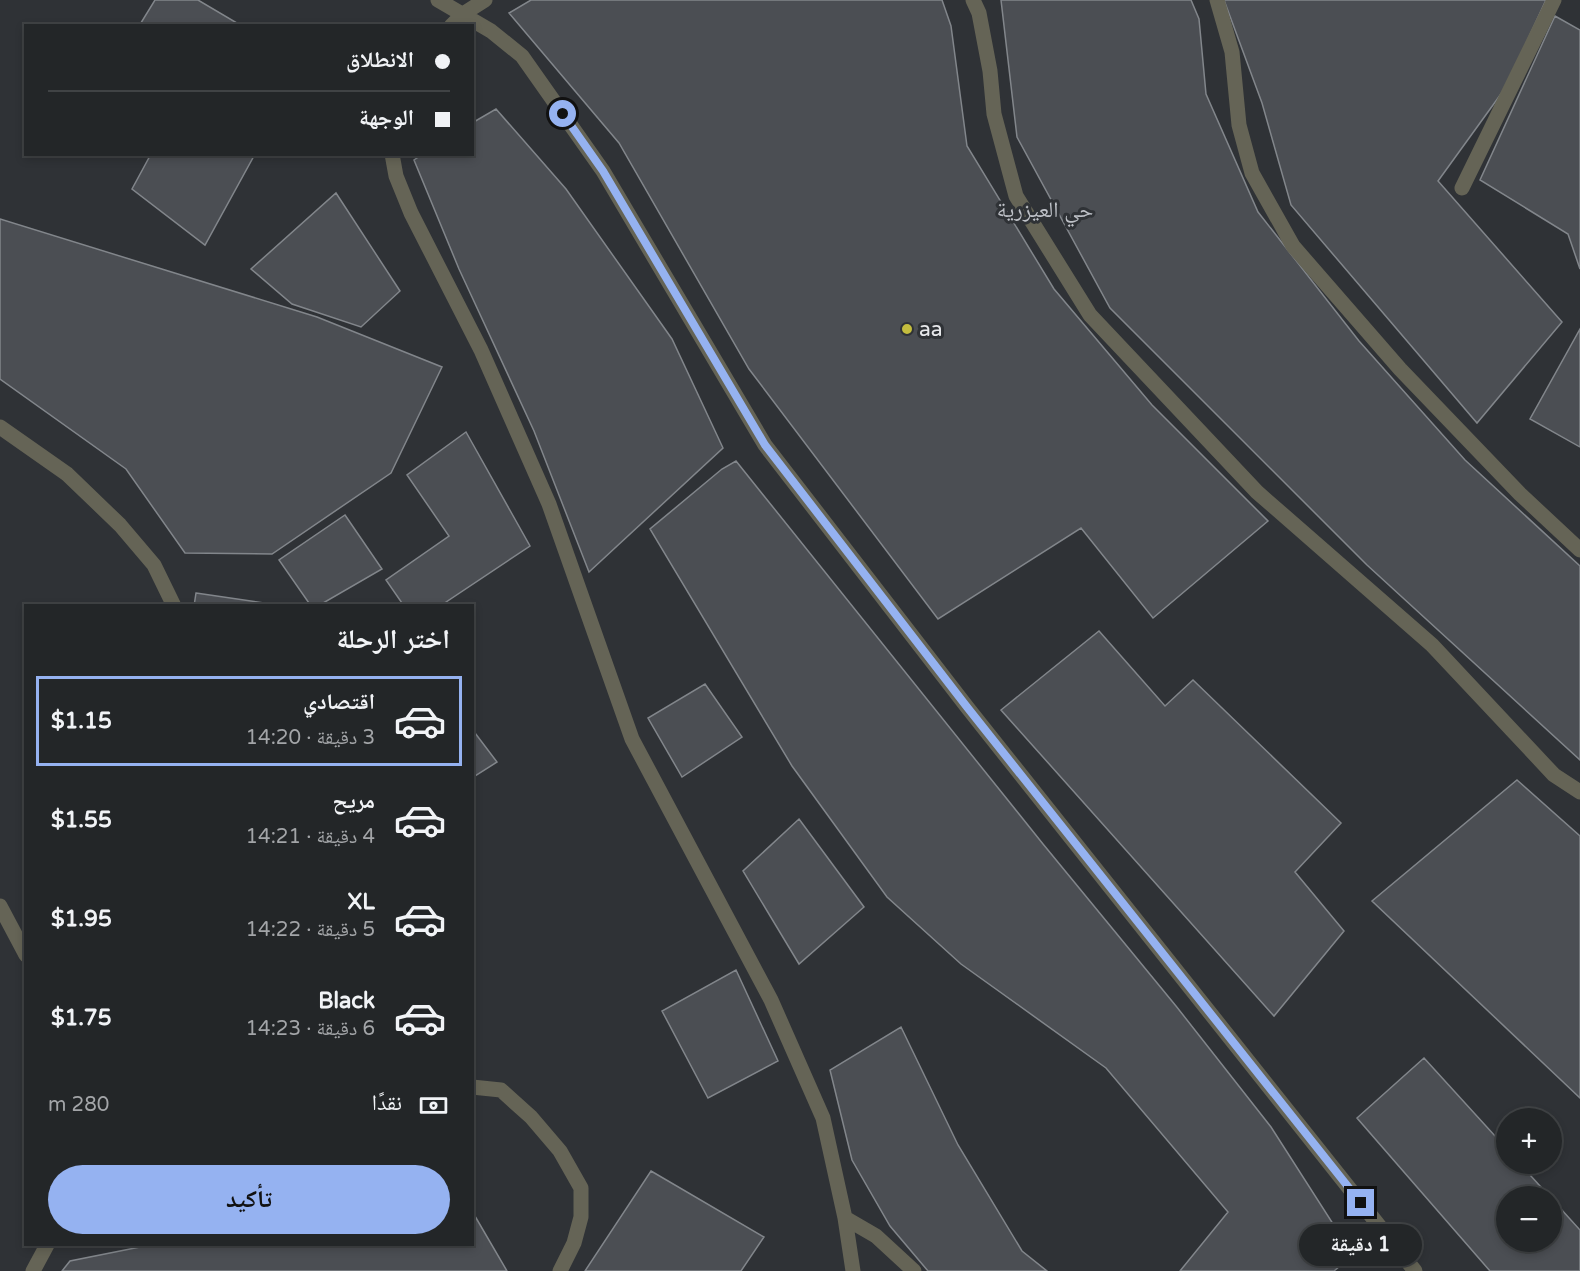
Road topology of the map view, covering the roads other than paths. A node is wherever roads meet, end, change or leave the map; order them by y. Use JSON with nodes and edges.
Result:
{"nodes":[{"id":1,"x":438,"y":0,"type":"edge"},
{"id":2,"x":484,"y":0,"type":"edge"},
{"id":3,"x":974,"y":0,"type":"edge"},
{"id":4,"x":1217,"y":0,"type":"edge"},
{"id":5,"x":1554,"y":0,"type":"edge"},
{"id":6,"x":463,"y":14,"type":"junction"},
{"id":7,"x":453,"y":24,"type":"edge"},
{"id":8,"x":392,"y":156,"type":"edge"},
{"id":9,"x":1462,"y":188,"type":"dead end"},
{"id":10,"x":0,"y":427,"type":"edge"},
{"id":11,"x":1580,"y":550,"type":"edge"},
{"id":12,"x":173,"y":604,"type":"edge"},
{"id":13,"x":1580,"y":792,"type":"edge"},
{"id":14,"x":0,"y":906,"type":"edge"},
{"id":15,"x":24,"y":951,"type":"edge"},
{"id":16,"x":474,"y":1087,"type":"edge"},
{"id":17,"x":845,"y":1218,"type":"junction"},
{"id":18,"x":46,"y":1246,"type":"edge"},
{"id":19,"x":33,"y":1271,"type":"edge"},
{"id":20,"x":560,"y":1271,"type":"edge"},
{"id":21,"x":853,"y":1271,"type":"edge"},
{"id":22,"x":914,"y":1271,"type":"edge"},
{"id":23,"x":1415,"y":1271,"type":"edge"}],
"edges":[{"from":1,"to":6,"type":"street"},
{"from":2,"to":6,"type":"street"},
{"from":3,"to":13,"type":"street"},
{"from":4,"to":11,"type":"street"},
{"from":5,"to":9,"type":"street"},
{"from":6,"to":7,"type":"street"},
{"from":6,"to":23,"type":"street"},
{"from":8,"to":17,"type":"street"},
{"from":10,"to":12,"type":"street"},
{"from":14,"to":15,"type":"street"},
{"from":16,"to":20,"type":"street"},
{"from":17,"to":21,"type":"street"},
{"from":17,"to":22,"type":"street"},
{"from":18,"to":19,"type":"street"}]}
